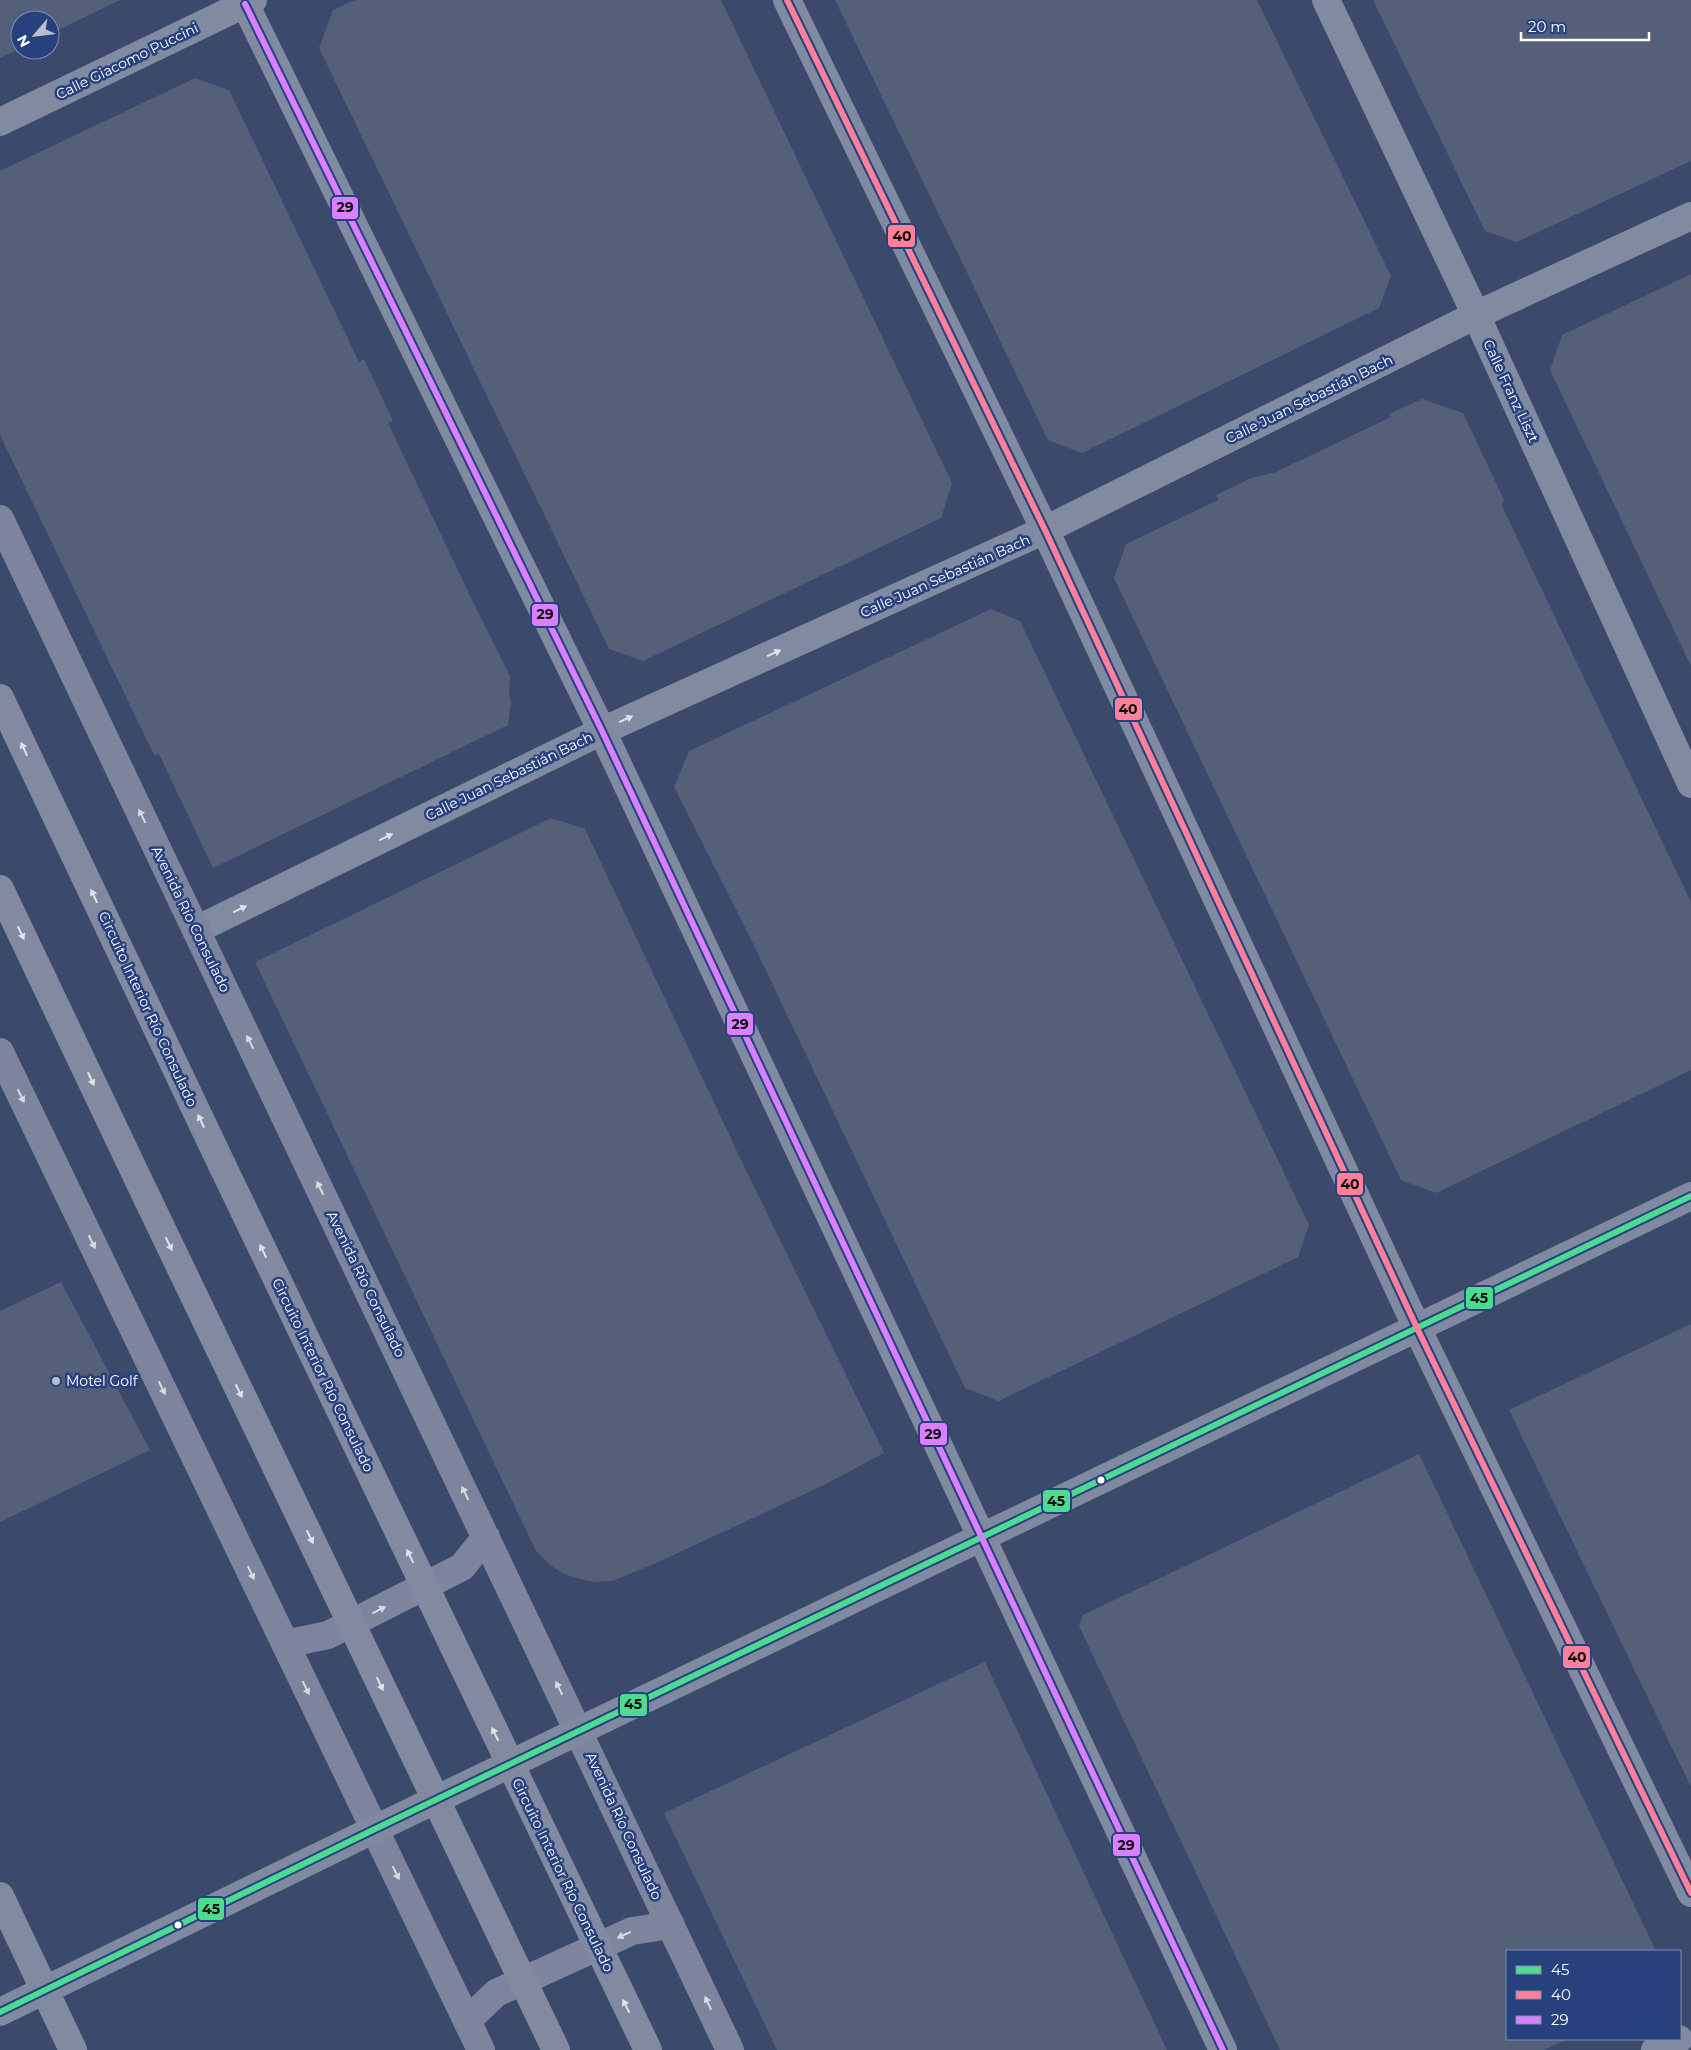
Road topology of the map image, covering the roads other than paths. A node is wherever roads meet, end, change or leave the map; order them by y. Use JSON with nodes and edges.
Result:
{"nodes":[{"id":1,"x":787,"y":0,"type":"edge"},
{"id":2,"x":1326,"y":0,"type":"edge"},
{"id":3,"x":249,"y":2,"type":"edge"},
{"id":4,"x":0,"y":122,"type":"edge"},
{"id":5,"x":1691,"y":216,"type":"edge"},
{"id":6,"x":1476,"y":316,"type":"junction"},
{"id":7,"x":0,"y":519,"type":"edge"},
{"id":8,"x":1045,"y":530,"type":"junction"},
{"id":9,"x":0,"y":698,"type":"edge"},
{"id":10,"x":602,"y":730,"type":"junction"},
{"id":11,"x":1691,"y":784,"type":"edge"},
{"id":12,"x":0,"y":889,"type":"edge"},
{"id":13,"x":196,"y":930,"type":"junction"},
{"id":14,"x":0,"y":1052,"type":"edge"},
{"id":15,"x":1691,"y":1196,"type":"edge"},
{"id":16,"x":1417,"y":1328,"type":"junction"},
{"id":17,"x":486,"y":1537,"type":"junction"},
{"id":18,"x":980,"y":1537,"type":"junction"},
{"id":19,"x":285,"y":1644,"type":"junction"},
{"id":20,"x":580,"y":1732,"type":"junction"},
{"id":21,"x":375,"y":1829,"type":"junction"},
{"id":22,"x":1691,"y":1893,"type":"edge"},
{"id":23,"x":0,"y":1896,"type":"edge"},
{"id":24,"x":671,"y":1925,"type":"junction"},
{"id":25,"x":45,"y":1992,"type":"junction"},
{"id":26,"x":0,"y":2012,"type":"edge"},
{"id":27,"x":467,"y":2021,"type":"junction"},
{"id":28,"x":1677,"y":2040,"type":"edge"},
{"id":29,"x":728,"y":2049,"type":"edge"},
{"id":30,"x":73,"y":2050,"type":"edge"},
{"id":31,"x":481,"y":2050,"type":"edge"},
{"id":32,"x":556,"y":2050,"type":"edge"},
{"id":33,"x":648,"y":2050,"type":"edge"},
{"id":34,"x":1223,"y":2050,"type":"edge"},
{"id":35,"x":1655,"y":2050,"type":"edge"}],
"edges":[{"from":1,"to":8,"type":"street"},
{"from":2,"to":6,"type":"street","name":"Calle Franz Liszt"},
{"from":3,"to":4,"type":"street","name":"Calle Giacomo Puccini"},
{"from":3,"to":10,"type":"street"},
{"from":5,"to":6,"type":"street","name":"Calle Juan Sebastián Bach"},
{"from":6,"to":8,"type":"street","name":"Calle Juan Sebastián Bach"},
{"from":6,"to":11,"type":"street","name":"Calle Franz Liszt"},
{"from":13,"to":7,"type":"main road","name":"Avenida Río Consulado","one_way":true},
{"from":10,"to":8,"type":"street","name":"Calle Juan Sebastián Bach","one_way":true},
{"from":8,"to":16,"type":"street"},
{"from":33,"to":9,"type":"highway","name":"Circuito Interior Río Consulado","one_way":true,"bridge":true},
{"from":13,"to":10,"type":"street","name":"Calle Juan Sebastián Bach","one_way":true},
{"from":10,"to":18,"type":"street"},
{"from":12,"to":32,"type":"highway","one_way":true,"bridge":true},
{"from":17,"to":13,"type":"main road","name":"Avenida Río Consulado","one_way":true},
{"from":14,"to":19,"type":"main road","one_way":true},
{"from":15,"to":16,"type":"main road"},
{"from":16,"to":18,"type":"main road"},
{"from":16,"to":22,"type":"street"},
{"from":19,"to":17,"type":"main road","one_way":true},
{"from":20,"to":17,"type":"main road","name":"Avenida Río Consulado","one_way":true},
{"from":18,"to":20,"type":"main road"},
{"from":18,"to":34,"type":"street"},
{"from":19,"to":21,"type":"main road","one_way":true},
{"from":20,"to":21,"type":"main road"},
{"from":20,"to":24,"type":"main road","name":"Avenida Río Consulado"},
{"from":21,"to":25,"type":"main road"},
{"from":21,"to":27,"type":"main road","one_way":true},
{"from":23,"to":25,"type":"street"},
{"from":24,"to":27,"type":"main road","one_way":true},
{"from":29,"to":24,"type":"main road","name":"Avenida Río Consulado","one_way":true},
{"from":25,"to":26,"type":"main road"},
{"from":25,"to":30,"type":"street"},
{"from":27,"to":31,"type":"main road"},
{"from":28,"to":35,"type":"street"}]}
